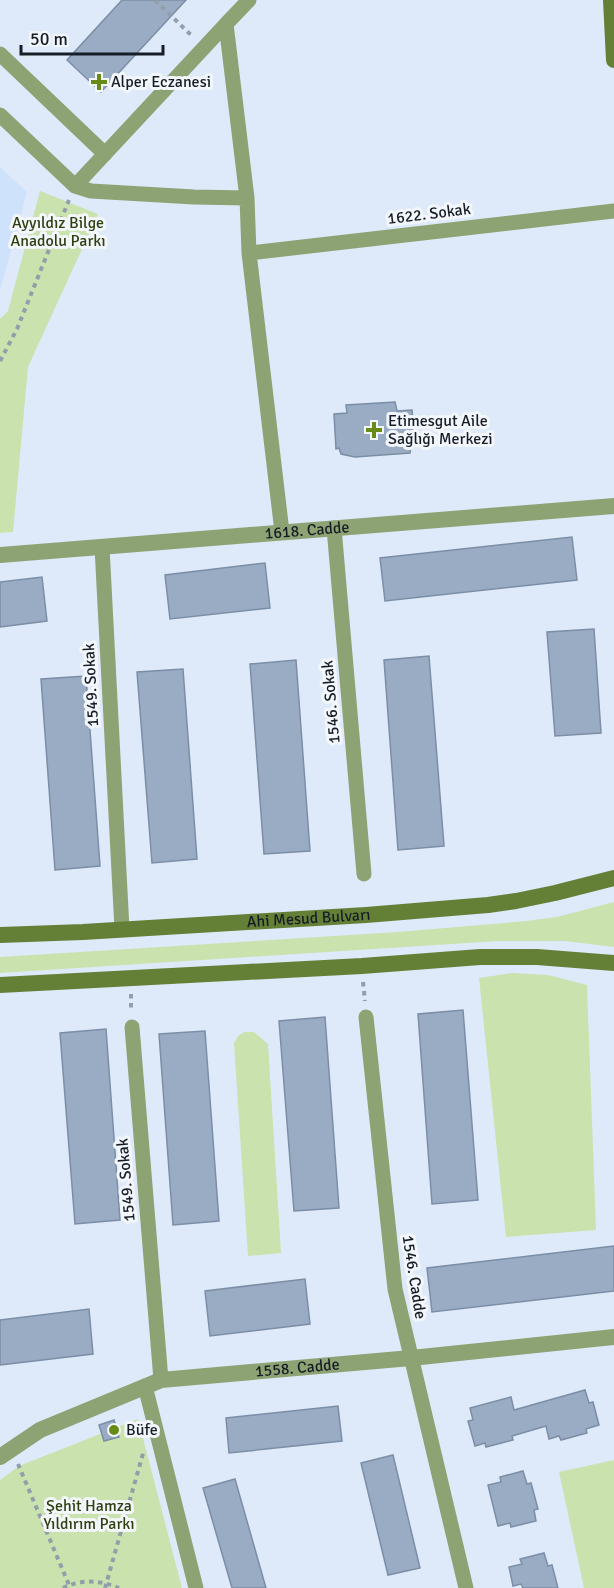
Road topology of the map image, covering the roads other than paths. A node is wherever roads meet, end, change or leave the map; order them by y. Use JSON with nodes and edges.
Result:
{"nodes":[{"id":1,"x":249,"y":0,"type":"edge"},
{"id":2,"x":611,"y":0,"type":"edge"},
{"id":3,"x":226,"y":24,"type":"junction"},
{"id":4,"x":0,"y":54,"type":"edge"},
{"id":5,"x":614,"y":60,"type":"edge"},
{"id":6,"x":0,"y":115,"type":"edge"},
{"id":7,"x":105,"y":154,"type":"junction"},
{"id":8,"x":75,"y":186,"type":"junction"},
{"id":9,"x":247,"y":198,"type":"junction"},
{"id":10,"x":614,"y":211,"type":"edge"},
{"id":11,"x":249,"y":253,"type":"junction"},
{"id":12,"x":614,"y":506,"type":"edge"},
{"id":13,"x":334,"y":528,"type":"junction"},
{"id":14,"x":282,"y":532,"type":"junction"},
{"id":15,"x":102,"y":547,"type":"junction"},
{"id":16,"x":0,"y":555,"type":"edge"},
{"id":17,"x":364,"y":874,"type":"dead end"},
{"id":18,"x":614,"y":878,"type":"edge"},
{"id":19,"x":122,"y":929,"type":"junction"},
{"id":20,"x":0,"y":935,"type":"edge"},
{"id":21,"x":614,"y":963,"type":"edge"},
{"id":22,"x":0,"y":985,"type":"edge"},
{"id":23,"x":366,"y":1017,"type":"road end"},
{"id":24,"x":132,"y":1027,"type":"road end"},
{"id":25,"x":614,"y":1337,"type":"edge"},
{"id":26,"x":411,"y":1358,"type":"junction"},
{"id":27,"x":153,"y":1383,"type":"junction"},
{"id":28,"x":7,"y":1452,"type":"edge"},
{"id":29,"x":196,"y":1588,"type":"edge"},
{"id":30,"x":466,"y":1588,"type":"edge"}],
"edges":[{"from":1,"to":3,"type":"street"},
{"from":2,"to":5,"type":"main road"},
{"from":3,"to":7,"type":"street"},
{"from":3,"to":9,"type":"street"},
{"from":4,"to":7,"type":"street"},
{"from":6,"to":8,"type":"street"},
{"from":7,"to":8,"type":"street"},
{"from":8,"to":9,"type":"street"},
{"from":9,"to":11,"type":"street"},
{"from":10,"to":11,"type":"street","name":"1622. Sokak"},
{"from":11,"to":14,"type":"street"},
{"from":12,"to":13,"type":"street","name":"1618. Cadde"},
{"from":13,"to":14,"type":"street","name":"1618. Cadde"},
{"from":13,"to":17,"type":"street","name":"1546. Sokak"},
{"from":14,"to":15,"type":"street","name":"1618. Cadde"},
{"from":15,"to":16,"type":"street","name":"1618. Cadde"},
{"from":15,"to":19,"type":"street","name":"1549. Sokak"},
{"from":18,"to":19,"type":"main road","name":"Ahi Mesud Bulvarı"},
{"from":19,"to":20,"type":"main road","name":"Ahi Mesud Bulvarı"},
{"from":21,"to":22,"type":"main road"},
{"from":23,"to":26,"type":"street","name":"1546. Cadde"},
{"from":24,"to":27,"type":"street","name":"1549. Sokak"},
{"from":25,"to":26,"type":"street","name":"1558. Cadde"},
{"from":26,"to":27,"type":"street","name":"1558. Cadde"},
{"from":26,"to":30,"type":"street","name":"1546. Cadde"},
{"from":27,"to":28,"type":"street","name":"1558. Cadde"},
{"from":27,"to":29,"type":"street","name":"1549. Sokak"}]}
